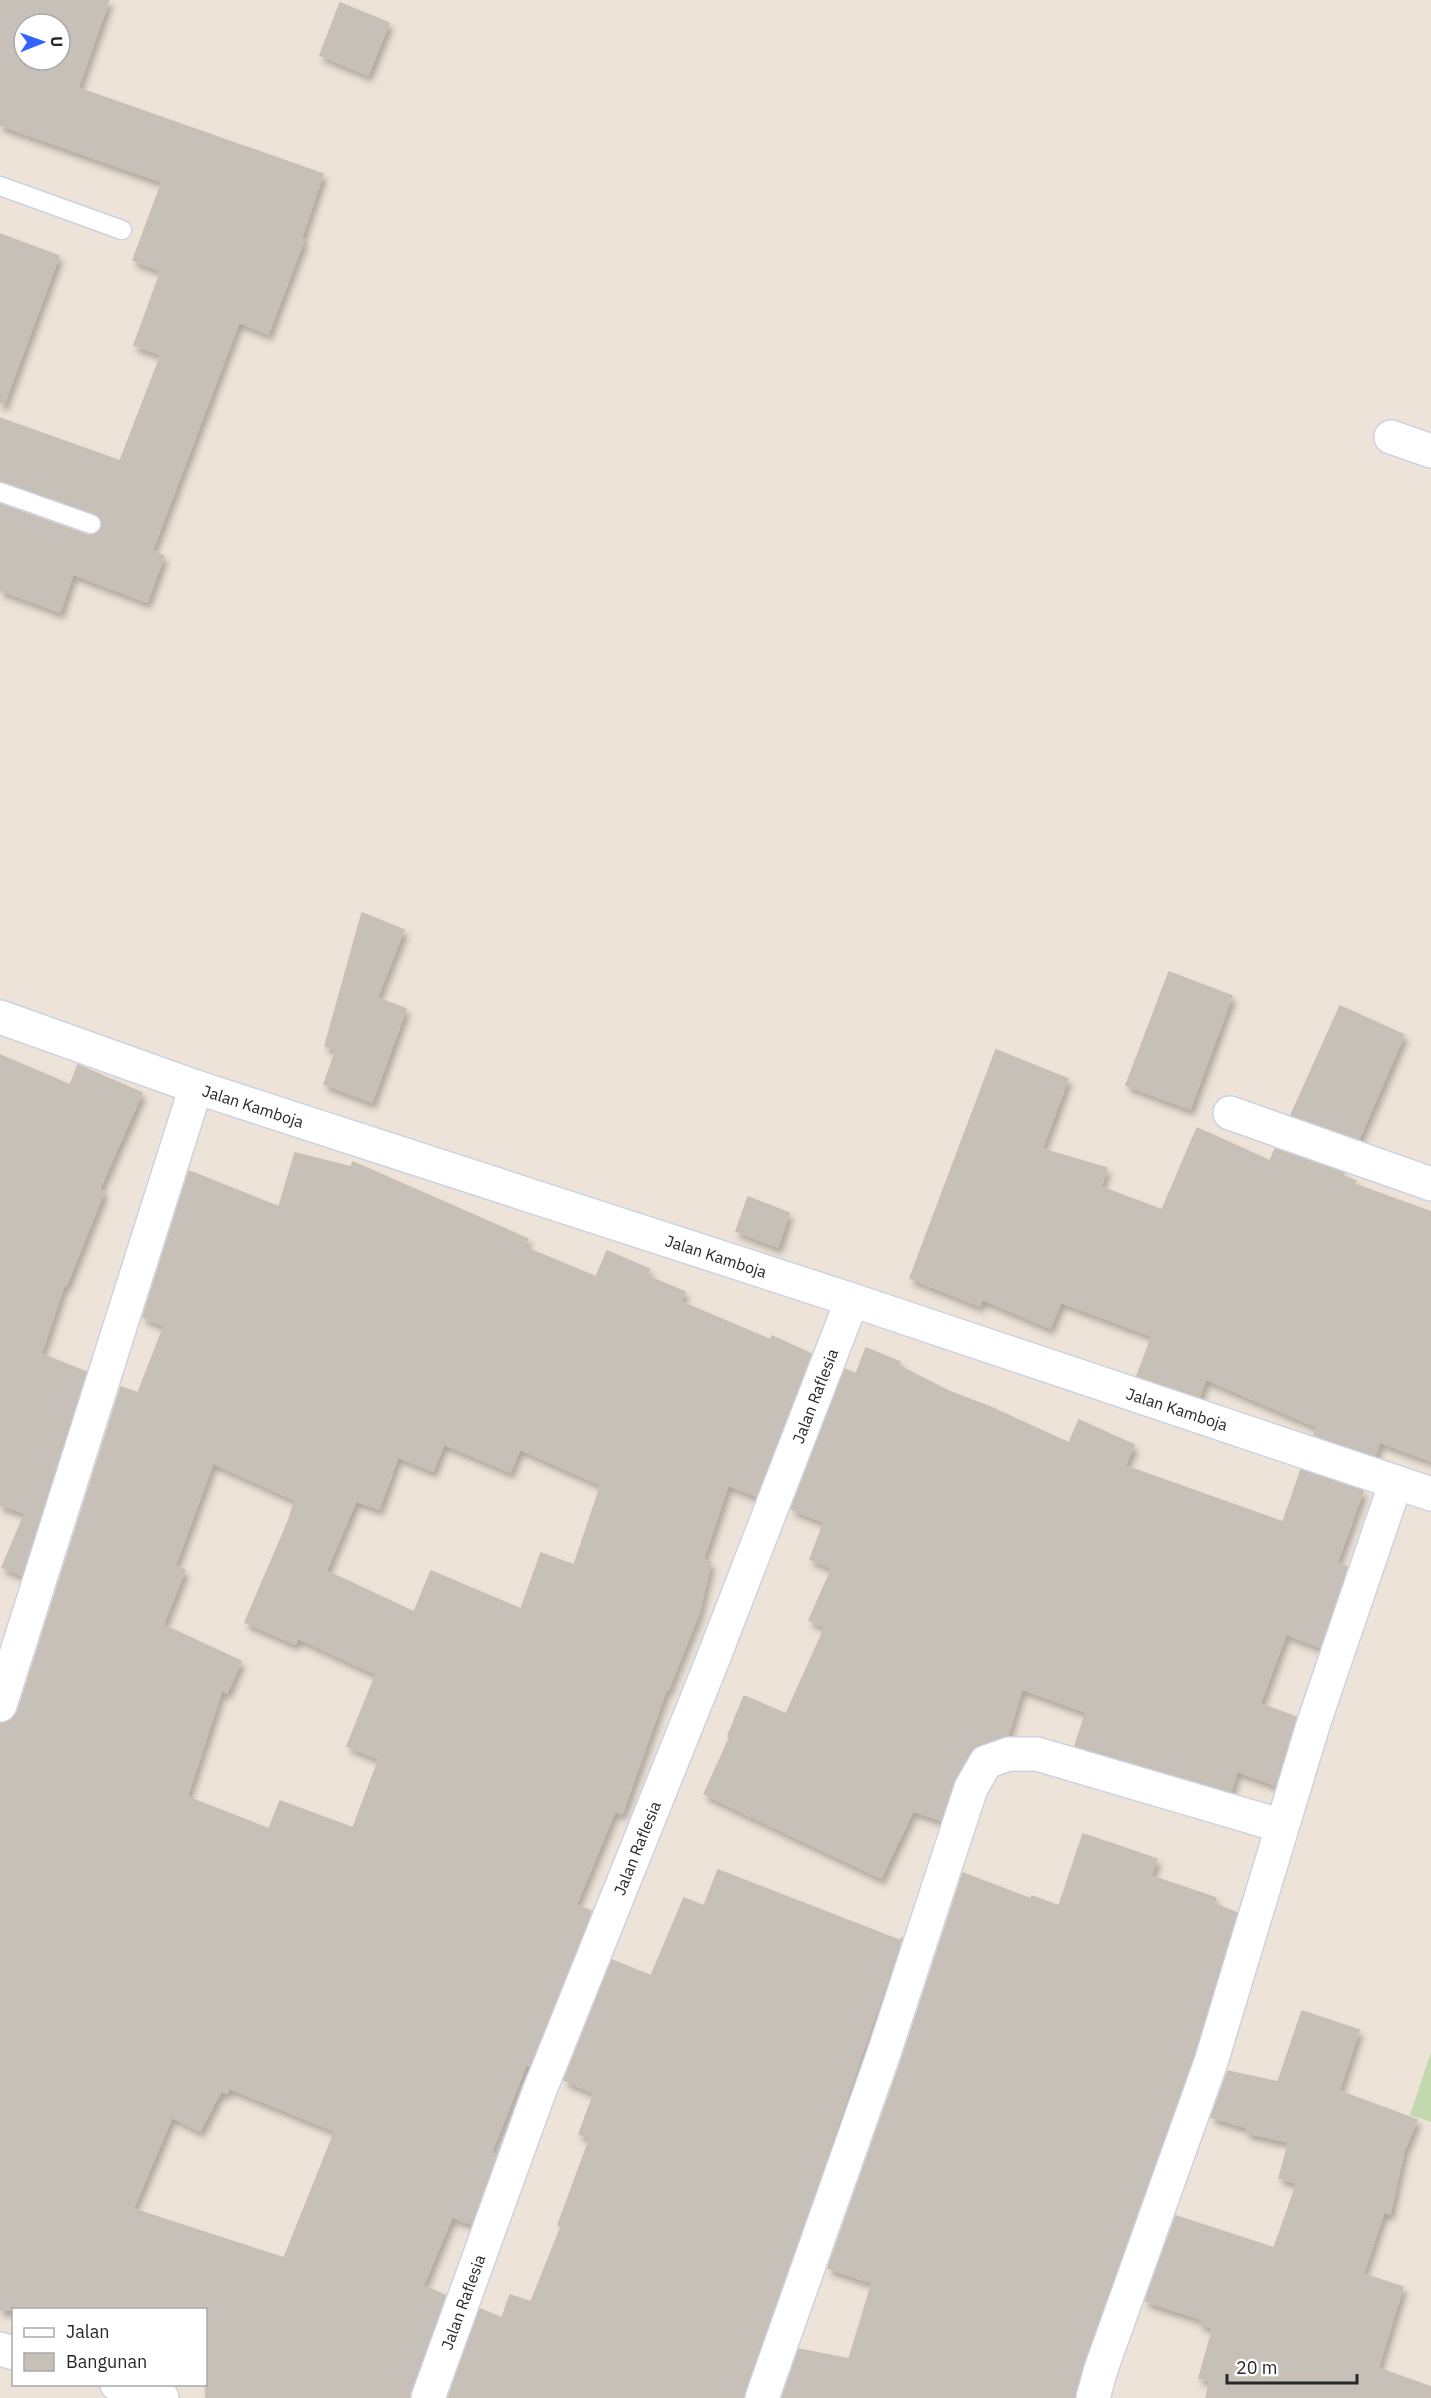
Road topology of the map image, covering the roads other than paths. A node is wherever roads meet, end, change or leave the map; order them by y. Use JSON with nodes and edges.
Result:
{"nodes":[{"id":1,"x":0,"y":186,"type":"edge"},
{"id":2,"x":122,"y":230,"type":"dead end"},
{"id":3,"x":1391,"y":437,"type":"dead end"},
{"id":4,"x":1431,"y":451,"type":"edge"},
{"id":5,"x":0,"y":492,"type":"edge"},
{"id":6,"x":91,"y":524,"type":"dead end"},
{"id":7,"x":0,"y":1017,"type":"edge"},
{"id":8,"x":196,"y":1087,"type":"junction"},
{"id":9,"x":1230,"y":1113,"type":"dead end"},
{"id":10,"x":1431,"y":1184,"type":"edge"},
{"id":11,"x":852,"y":1300,"type":"junction"},
{"id":12,"x":1396,"y":1482,"type":"junction"},
{"id":13,"x":1431,"y":1494,"type":"edge"},
{"id":14,"x":0,"y":1705,"type":"edge"},
{"id":15,"x":1282,"y":1826,"type":"junction"},
{"id":16,"x":120,"y":2386,"type":"edge"},
{"id":17,"x":162,"y":2398,"type":"edge"},
{"id":18,"x":428,"y":2398,"type":"edge"},
{"id":19,"x":762,"y":2398,"type":"edge"},
{"id":20,"x":1093,"y":2398,"type":"edge"}],
"edges":[{"from":1,"to":2,"type":"lane"},
{"from":3,"to":4,"type":"street"},
{"from":5,"to":6,"type":"lane"},
{"from":7,"to":8,"type":"street","name":"Jalan Kamboja"},
{"from":8,"to":11,"type":"street","name":"Jalan Kamboja"},
{"from":8,"to":14,"type":"street"},
{"from":9,"to":10,"type":"street"},
{"from":11,"to":12,"type":"street","name":"Jalan Kamboja"},
{"from":11,"to":18,"type":"street","name":"Jalan Raflesia"},
{"from":12,"to":13,"type":"street","name":"Jalan Kamboja"},
{"from":12,"to":15,"type":"street"},
{"from":15,"to":19,"type":"street"},
{"from":15,"to":20,"type":"street"},
{"from":16,"to":17,"type":"street"}]}
